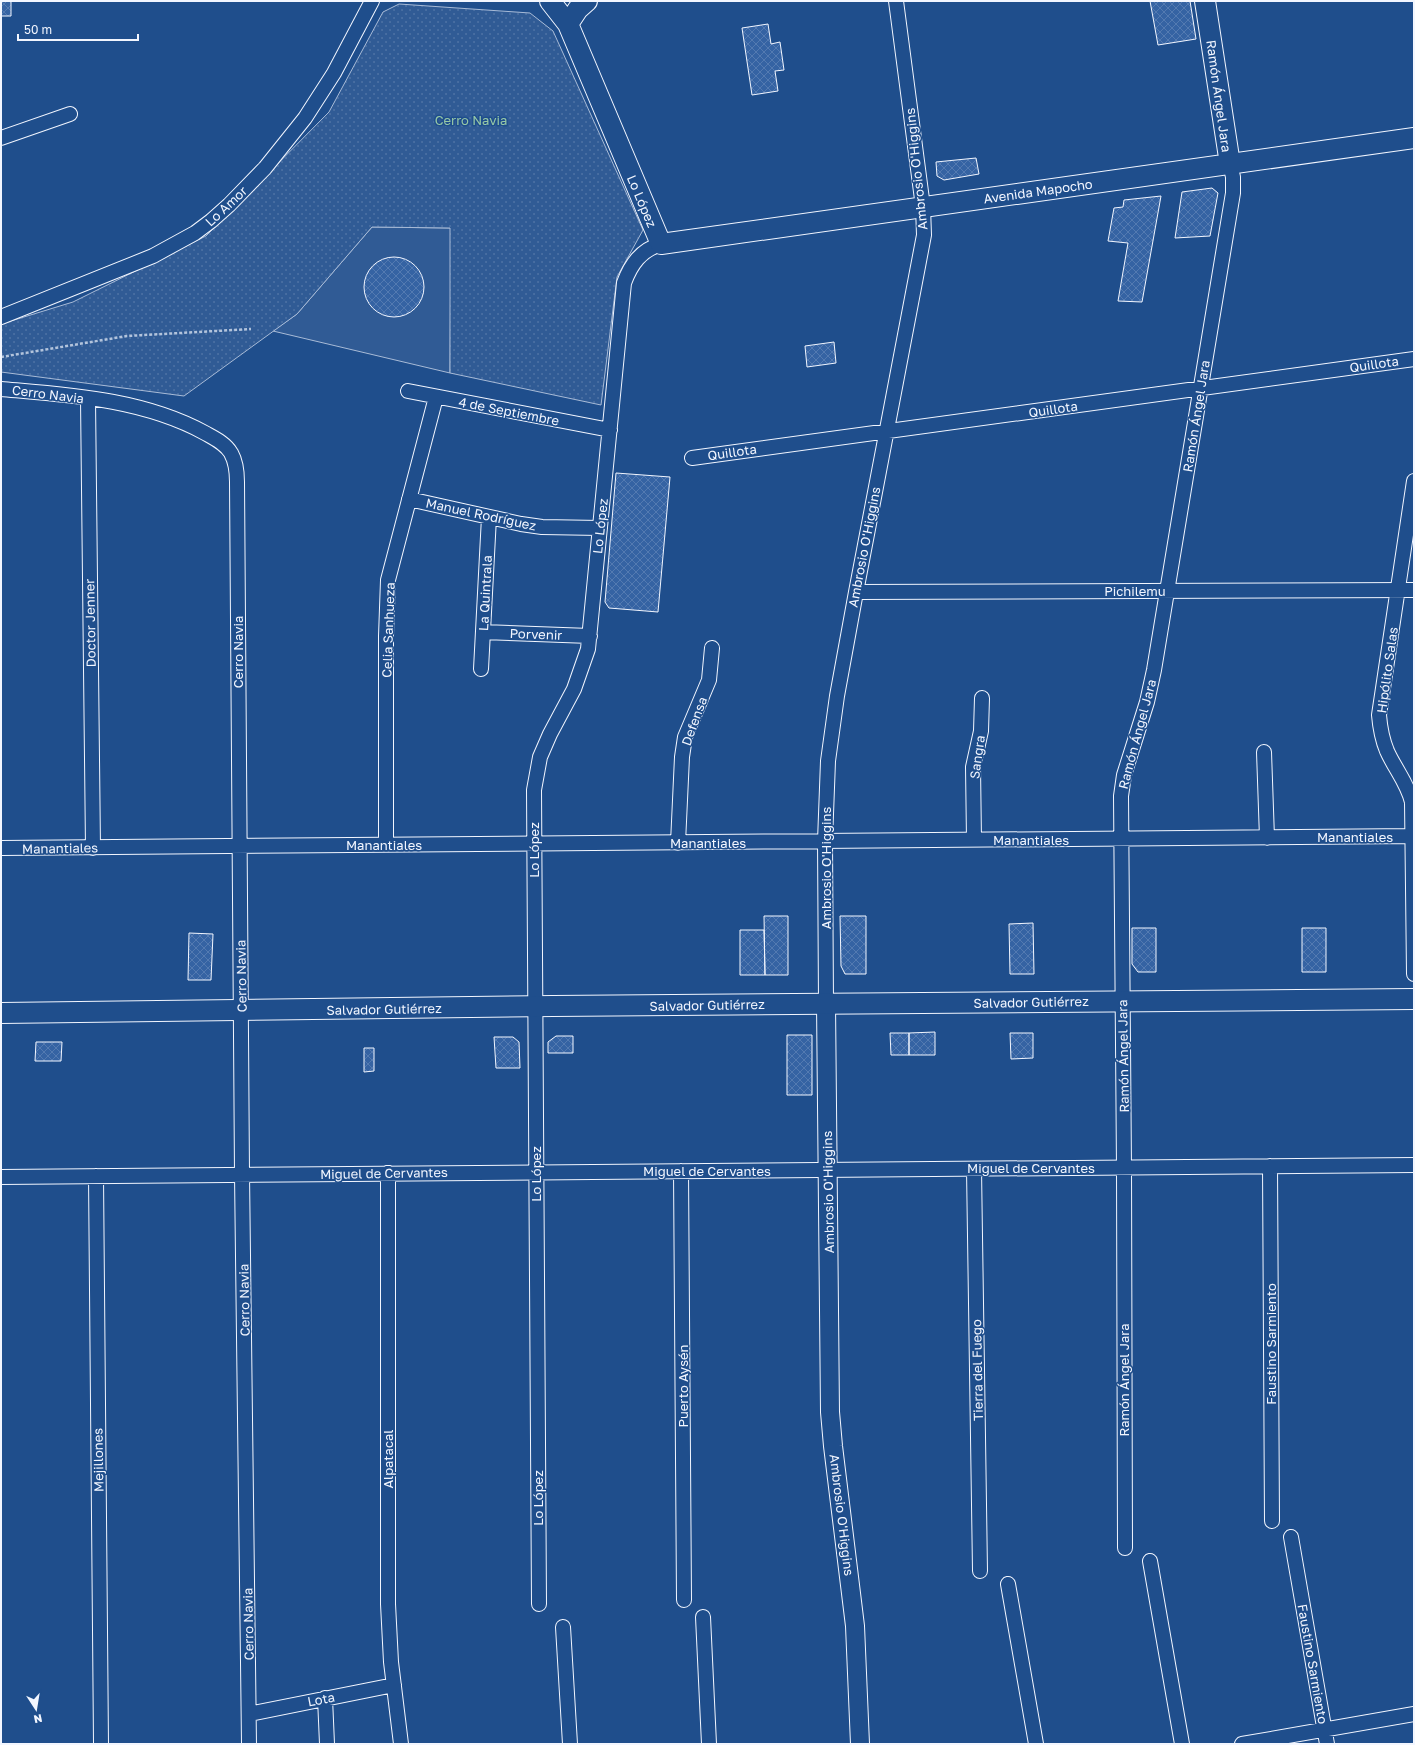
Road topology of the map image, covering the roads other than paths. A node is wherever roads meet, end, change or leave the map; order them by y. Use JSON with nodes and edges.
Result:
{"nodes":[{"id":1,"x":372,"y":1,"type":"edge"},
{"id":2,"x":550,"y":1,"type":"edge"},
{"id":3,"x":587,"y":1,"type":"edge"},
{"id":4,"x":896,"y":1,"type":"edge"},
{"id":5,"x":1205,"y":1,"type":"edge"},
{"id":6,"x":568,"y":24,"type":"junction"},
{"id":7,"x":70,"y":114,"type":"dead end"},
{"id":8,"x":1,"y":138,"type":"edge"},
{"id":9,"x":1414,"y":138,"type":"edge"},
{"id":10,"x":1230,"y":164,"type":"junction"},
{"id":11,"x":922,"y":207,"type":"junction"},
{"id":12,"x":661,"y":244,"type":"junction"},
{"id":13,"x":1,"y":317,"type":"edge"},
{"id":14,"x":1414,"y":359,"type":"edge"},
{"id":15,"x":1,"y":388,"type":"edge"},
{"id":16,"x":1201,"y":388,"type":"junction"},
{"id":17,"x":408,"y":391,"type":"dead end"},
{"id":18,"x":436,"y":397,"type":"junction"},
{"id":19,"x":88,"y":399,"type":"junction"},
{"id":20,"x":610,"y":430,"type":"junction"},
{"id":21,"x":886,"y":431,"type":"junction"},
{"id":22,"x":692,"y":458,"type":"dead end"},
{"id":23,"x":1414,"y":481,"type":"edge"},
{"id":24,"x":410,"y":499,"type":"junction"},
{"id":25,"x":489,"y":516,"type":"junction"},
{"id":26,"x":600,"y":528,"type":"junction"},
{"id":27,"x":1399,"y":590,"type":"junction"},
{"id":28,"x":1414,"y":590,"type":"edge"},
{"id":29,"x":1167,"y":591,"type":"junction"},
{"id":30,"x":856,"y":592,"type":"junction"},
{"id":31,"x":483,"y":632,"type":"junction"},
{"id":32,"x":590,"y":636,"type":"junction"},
{"id":33,"x":712,"y":648,"type":"dead end"},
{"id":34,"x":481,"y":669,"type":"dead end"},
{"id":35,"x":982,"y":698,"type":"dead end"},
{"id":36,"x":1264,"y":752,"type":"dead end"},
{"id":37,"x":1414,"y":836,"type":"edge"},
{"id":38,"x":1266,"y":838,"type":"junction"},
{"id":39,"x":1120,"y":839,"type":"junction"},
{"id":40,"x":974,"y":840,"type":"junction"},
{"id":41,"x":825,"y":841,"type":"junction"},
{"id":42,"x":678,"y":843,"type":"junction"},
{"id":43,"x":534,"y":844,"type":"junction"},
{"id":44,"x":386,"y":845,"type":"junction"},
{"id":45,"x":239,"y":846,"type":"junction"},
{"id":46,"x":1,"y":848,"type":"edge"},
{"id":47,"x":93,"y":848,"type":"junction"},
{"id":48,"x":1414,"y":974,"type":"edge"},
{"id":49,"x":1414,"y":999,"type":"edge"},
{"id":50,"x":1122,"y":1001,"type":"junction"},
{"id":51,"x":826,"y":1004,"type":"junction"},
{"id":52,"x":535,"y":1006,"type":"junction"},
{"id":53,"x":241,"y":1011,"type":"junction"},
{"id":54,"x":1,"y":1013,"type":"edge"},
{"id":55,"x":1414,"y":1165,"type":"edge"},
{"id":56,"x":1270,"y":1166,"type":"junction"},
{"id":57,"x":1124,"y":1168,"type":"junction"},
{"id":58,"x":974,"y":1169,"type":"junction"},
{"id":59,"x":828,"y":1170,"type":"junction"},
{"id":60,"x":681,"y":1171,"type":"junction"},
{"id":61,"x":536,"y":1172,"type":"junction"},
{"id":62,"x":388,"y":1173,"type":"junction"},
{"id":63,"x":242,"y":1174,"type":"junction"},
{"id":64,"x":96,"y":1176,"type":"junction"},
{"id":65,"x":1,"y":1177,"type":"edge"},
{"id":66,"x":1272,"y":1521,"type":"dead end"},
{"id":67,"x":1292,"y":1537,"type":"dead end"},
{"id":68,"x":1125,"y":1548,"type":"dead end"},
{"id":69,"x":1150,"y":1561,"type":"dead end"},
{"id":70,"x":980,"y":1571,"type":"dead end"},
{"id":71,"x":1008,"y":1584,"type":"dead end"},
{"id":72,"x":684,"y":1600,"type":"dead end"},
{"id":73,"x":539,"y":1604,"type":"dead end"},
{"id":74,"x":703,"y":1617,"type":"dead end"},
{"id":75,"x":563,"y":1627,"type":"dead end"},
{"id":76,"x":394,"y":1685,"type":"junction"},
{"id":77,"x":325,"y":1698,"type":"junction"},
{"id":78,"x":249,"y":1714,"type":"junction"},
{"id":79,"x":1414,"y":1714,"type":"edge"},
{"id":80,"x":1324,"y":1730,"type":"junction"},
{"id":81,"x":100,"y":1744,"type":"edge"},
{"id":82,"x":249,"y":1744,"type":"edge"},
{"id":83,"x":327,"y":1744,"type":"edge"},
{"id":84,"x":401,"y":1744,"type":"edge"},
{"id":85,"x":570,"y":1744,"type":"edge"},
{"id":86,"x":709,"y":1744,"type":"edge"},
{"id":87,"x":860,"y":1744,"type":"edge"},
{"id":88,"x":1036,"y":1744,"type":"edge"},
{"id":89,"x":1182,"y":1744,"type":"edge"},
{"id":90,"x":1242,"y":1744,"type":"edge"},
{"id":91,"x":1327,"y":1744,"type":"edge"}],
"edges":[{"from":1,"to":13,"type":"street","name":"Lo Amor"},
{"from":2,"to":6,"type":"main road","name":"Lo López"},
{"from":3,"to":6,"type":"main road"},
{"from":4,"to":11,"type":"street","name":"Ambrosio O'Higgins"},
{"from":5,"to":10,"type":"main road","name":"Ramón Ángel Jara"},
{"from":6,"to":12,"type":"main road","name":"Lo López"},
{"from":7,"to":8,"type":"street"},
{"from":9,"to":10,"type":"main road","name":"Avenida Mapocho"},
{"from":10,"to":11,"type":"main road","name":"Avenida Mapocho"},
{"from":10,"to":16,"type":"street","name":"Ramón Ángel Jara"},
{"from":11,"to":12,"type":"main road","name":"Avenida Mapocho"},
{"from":11,"to":21,"type":"street","name":"Ambrosio O'Higgins"},
{"from":12,"to":20,"type":"street","name":"Lo López"},
{"from":14,"to":16,"type":"street","name":"Quillota"},
{"from":15,"to":19,"type":"street","name":"Cerro Navia"},
{"from":16,"to":21,"type":"street","name":"Quillota"},
{"from":16,"to":29,"type":"street","name":"Ramón Ángel Jara"},
{"from":17,"to":18,"type":"street","name":"4 de Septiembre"},
{"from":18,"to":20,"type":"street","name":"4 de Septiembre"},
{"from":18,"to":24,"type":"street","name":"Celia Sanhueza"},
{"from":19,"to":45,"type":"street","name":"Cerro Navia"},
{"from":19,"to":47,"type":"street","name":"Doctor Jenner"},
{"from":20,"to":26,"type":"street","name":"Lo López"},
{"from":21,"to":22,"type":"street","name":"Quillota"},
{"from":21,"to":30,"type":"street","name":"Ambrosio O'Higgins"},
{"from":23,"to":27,"type":"street","name":"Hipólito Salas"},
{"from":24,"to":25,"type":"street","name":"Manuel Rodríguez"},
{"from":24,"to":44,"type":"street","name":"Celia Sanhueza"},
{"from":25,"to":26,"type":"street","name":"Manuel Rodríguez"},
{"from":25,"to":31,"type":"street","name":"La Quintrala"},
{"from":26,"to":32,"type":"street","name":"Lo López"},
{"from":27,"to":28,"type":"street","name":"Pichilemu"},
{"from":27,"to":29,"type":"street","name":"Pichilemu"},
{"from":27,"to":37,"type":"street","name":"Hipólito Salas"},
{"from":29,"to":30,"type":"street","name":"Pichilemu"},
{"from":29,"to":39,"type":"street","name":"Ramón Ángel Jara"},
{"from":30,"to":41,"type":"street","name":"Ambrosio O'Higgins"},
{"from":31,"to":32,"type":"street","name":"Porvenir"},
{"from":31,"to":34,"type":"street","name":"La Quintrala"},
{"from":32,"to":43,"type":"street","name":"Lo López"},
{"from":33,"to":42,"type":"street","name":"Defensa"},
{"from":35,"to":40,"type":"street","name":"Sangra"},
{"from":36,"to":38,"type":"street"},
{"from":37,"to":38,"type":"street","name":"Manantiales"},
{"from":37,"to":48,"type":"street","name":"Hipólito Salas"},
{"from":38,"to":39,"type":"street","name":"Manantiales"},
{"from":39,"to":40,"type":"street","name":"Manantiales"},
{"from":39,"to":50,"type":"street","name":"Ramón Ángel Jara"},
{"from":40,"to":41,"type":"street","name":"Manantiales"},
{"from":41,"to":42,"type":"street","name":"Manantiales"},
{"from":41,"to":51,"type":"street","name":"Ambrosio O'Higgins"},
{"from":42,"to":43,"type":"street","name":"Manantiales"},
{"from":43,"to":44,"type":"street","name":"Manantiales"},
{"from":43,"to":52,"type":"street","name":"Lo López"},
{"from":44,"to":45,"type":"street","name":"Manantiales"},
{"from":45,"to":47,"type":"street","name":"Manantiales"},
{"from":45,"to":53,"type":"street","name":"Cerro Navia"},
{"from":46,"to":47,"type":"street","name":"Manantiales"},
{"from":49,"to":50,"type":"main road","name":"Salvador Gutiérrez"},
{"from":50,"to":51,"type":"main road","name":"Salvador Gutiérrez"},
{"from":50,"to":57,"type":"street","name":"Ramón Ángel Jara"},
{"from":51,"to":52,"type":"main road","name":"Salvador Gutiérrez"},
{"from":51,"to":59,"type":"street","name":"Ambrosio O'Higgins"},
{"from":52,"to":53,"type":"main road","name":"Salvador Gutiérrez"},
{"from":52,"to":61,"type":"street","name":"Lo López"},
{"from":53,"to":54,"type":"main road","name":"Salvador Gutiérrez"},
{"from":53,"to":63,"type":"street","name":"Cerro Navia"},
{"from":55,"to":56,"type":"street","name":"Miguel de Cervantes"},
{"from":56,"to":57,"type":"street","name":"Miguel de Cervantes"},
{"from":56,"to":66,"type":"street","name":"Faustino Sarmiento"},
{"from":57,"to":58,"type":"street","name":"Miguel de Cervantes"},
{"from":57,"to":68,"type":"street","name":"Ramón Ángel Jara"},
{"from":58,"to":59,"type":"street","name":"Miguel de Cervantes"},
{"from":58,"to":70,"type":"street","name":"Tierra del Fuego"},
{"from":59,"to":60,"type":"street","name":"Miguel de Cervantes"},
{"from":59,"to":87,"type":"street","name":"Ambrosio O'Higgins"},
{"from":60,"to":61,"type":"street","name":"Miguel de Cervantes"},
{"from":60,"to":72,"type":"street","name":"Puerto Aysén"},
{"from":61,"to":62,"type":"street","name":"Miguel de Cervantes"},
{"from":61,"to":73,"type":"street","name":"Lo López"},
{"from":62,"to":63,"type":"street","name":"Miguel de Cervantes"},
{"from":62,"to":76,"type":"street","name":"Alpatacal"},
{"from":63,"to":64,"type":"street","name":"Miguel de Cervantes"},
{"from":63,"to":78,"type":"street","name":"Cerro Navia"},
{"from":64,"to":65,"type":"street","name":"Miguel de Cervantes"},
{"from":64,"to":81,"type":"street","name":"Mejillones"},
{"from":67,"to":80,"type":"street","name":"Faustino Sarmiento"},
{"from":69,"to":89,"type":"street"},
{"from":71,"to":88,"type":"street"},
{"from":74,"to":86,"type":"street"},
{"from":75,"to":85,"type":"street"},
{"from":76,"to":77,"type":"street","name":"Lota"},
{"from":76,"to":84,"type":"street","name":"Alpatacal"},
{"from":77,"to":78,"type":"street","name":"Lota"},
{"from":77,"to":83,"type":"street"},
{"from":78,"to":82,"type":"street","name":"Cerro Navia"},
{"from":79,"to":80,"type":"street"},
{"from":80,"to":90,"type":"street"},
{"from":80,"to":91,"type":"street","name":"Faustino Sarmiento"}]}
